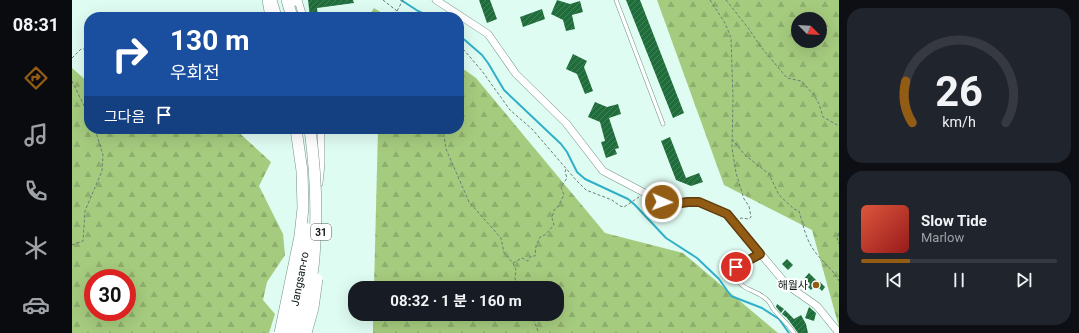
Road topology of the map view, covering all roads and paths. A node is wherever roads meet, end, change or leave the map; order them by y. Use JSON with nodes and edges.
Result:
{"nodes":[{"id":1,"x":266,"y":0,"type":"edge"},
{"id":2,"x":271,"y":0,"type":"edge"},
{"id":3,"x":278,"y":0,"type":"edge"},
{"id":4,"x":293,"y":0,"type":"edge"},
{"id":5,"x":383,"y":0,"type":"edge"},
{"id":6,"x":403,"y":0,"type":"edge"},
{"id":7,"x":436,"y":0,"type":"edge"},
{"id":8,"x":616,"y":0,"type":"edge"},
{"id":9,"x":710,"y":0,"type":"edge"},
{"id":10,"x":726,"y":0,"type":"edge"},
{"id":11,"x":397,"y":11,"type":"joint"},
{"id":12,"x":268,"y":12,"type":"edge"},
{"id":13,"x":275,"y":12,"type":"edge"},
{"id":14,"x":282,"y":12,"type":"edge"},
{"id":15,"x":292,"y":12,"type":"edge"},
{"id":16,"x":297,"y":12,"type":"edge"},
{"id":17,"x":300,"y":12,"type":"edge"},
{"id":18,"x":454,"y":12,"type":"edge"},
{"id":19,"x":464,"y":18,"type":"edge"},
{"id":20,"x":84,"y":49,"type":"edge"},
{"id":21,"x":464,"y":50,"type":"edge"},
{"id":22,"x":72,"y":58,"type":"edge"},
{"id":23,"x":72,"y":81,"type":"edge"},
{"id":24,"x":84,"y":106,"type":"edge"},
{"id":25,"x":663,"y":124,"type":"dead end"},
{"id":26,"x":839,"y":126,"type":"edge"},
{"id":27,"x":97,"y":134,"type":"edge"},
{"id":28,"x":292,"y":134,"type":"edge"},
{"id":29,"x":297,"y":134,"type":"edge"},
{"id":30,"x":302,"y":134,"type":"edge"},
{"id":31,"x":310,"y":134,"type":"edge"},
{"id":32,"x":317,"y":134,"type":"edge"},
{"id":33,"x":321,"y":134,"type":"edge"},
{"id":34,"x":444,"y":134,"type":"edge"},
{"id":35,"x":732,"y":138,"type":"junction"},
{"id":36,"x":566,"y":169,"type":"junction"},
{"id":37,"x":641,"y":195,"type":"dead end"},
{"id":38,"x":316,"y":205,"type":"junction"},
{"id":39,"x":306,"y":206,"type":"junction"},
{"id":40,"x":734,"y":222,"type":"junction"},
{"id":41,"x":839,"y":233,"type":"edge"},
{"id":42,"x":839,"y":244,"type":"edge"},
{"id":43,"x":72,"y":245,"type":"edge"},
{"id":44,"x":760,"y":254,"type":"junction"},
{"id":45,"x":513,"y":263,"type":"junction"},
{"id":46,"x":516,"y":281,"type":"edge"},
{"id":47,"x":839,"y":281,"type":"edge"},
{"id":48,"x":533,"y":321,"type":"edge"},
{"id":49,"x":280,"y":333,"type":"edge"},
{"id":50,"x":283,"y":333,"type":"edge"},
{"id":51,"x":288,"y":333,"type":"edge"},
{"id":52,"x":298,"y":333,"type":"edge"},
{"id":53,"x":307,"y":333,"type":"edge"},
{"id":54,"x":539,"y":333,"type":"edge"},
{"id":55,"x":794,"y":333,"type":"edge"},
{"id":56,"x":839,"y":333,"type":"edge"}],
"edges":[{"from":1,"to":12,"type":"street"},
{"from":2,"to":13,"type":"highway"},
{"from":3,"to":14,"type":"highway"},
{"from":4,"to":15,"type":"highway"},
{"from":4,"to":16,"type":"highway"},
{"from":4,"to":17,"type":"street"},
{"from":5,"to":11,"type":"path"},
{"from":6,"to":11,"type":"path"},
{"from":7,"to":18,"type":"street"},
{"from":8,"to":25,"type":"lane"},
{"from":9,"to":35,"type":"path"},
{"from":10,"to":26,"type":"path"},
{"from":19,"to":40,"type":"street"},
{"from":20,"to":22,"type":"path"},
{"from":21,"to":36,"type":"path"},
{"from":23,"to":24,"type":"path"},
{"from":27,"to":43,"type":"path"},
{"from":28,"to":39,"type":"street"},
{"from":29,"to":49,"type":"highway","bridge":true},
{"from":30,"to":51,"type":"highway","name":"Jangsan-ro","bridge":true},
{"from":31,"to":52,"type":"highway","name":"Jangsan-ro","bridge":true},
{"from":32,"to":53,"type":"highway","number":"31","bridge":true},
{"from":33,"to":38,"type":"street"},
{"from":34,"to":45,"type":"path"},
{"from":35,"to":40,"type":"path"},
{"from":35,"to":47,"type":"path"},
{"from":36,"to":37,"type":"path"},
{"from":36,"to":45,"type":"path"},
{"from":38,"to":39,"type":"street"},
{"from":38,"to":53,"type":"street"},
{"from":39,"to":50,"type":"street"},
{"from":40,"to":44,"type":"street"},
{"from":41,"to":42,"type":"path"},
{"from":44,"to":55,"type":"lane"},
{"from":44,"to":56,"type":"street"},
{"from":45,"to":46,"type":"path"},
{"from":48,"to":54,"type":"path"}]}
